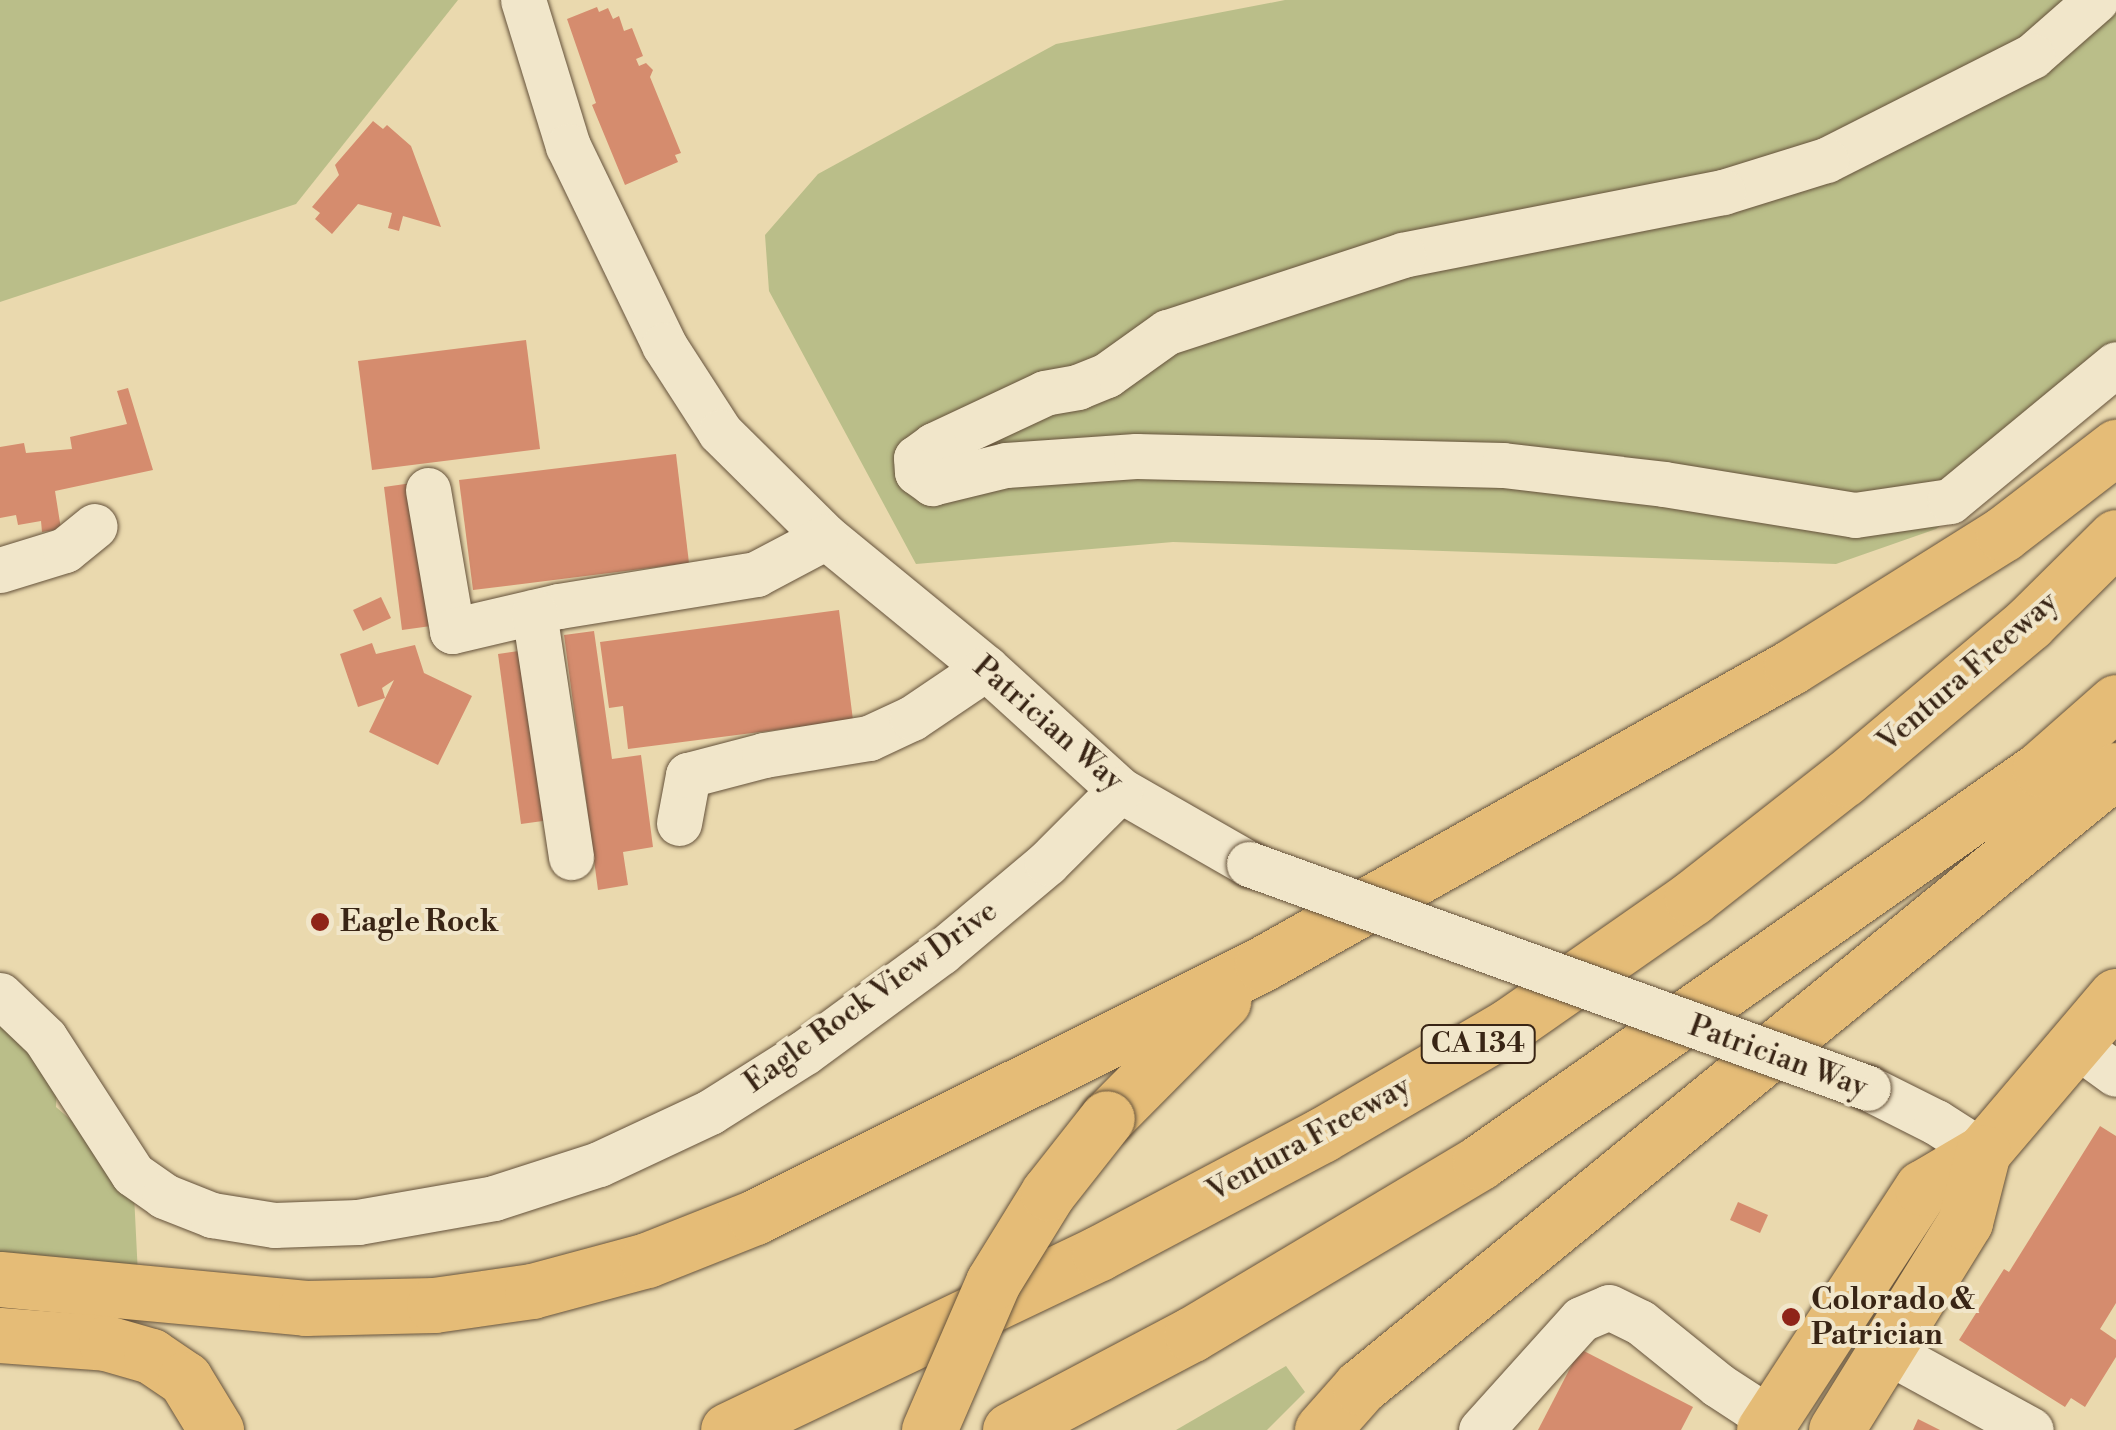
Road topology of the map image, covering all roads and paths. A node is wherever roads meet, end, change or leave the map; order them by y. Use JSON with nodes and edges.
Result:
{"nodes":[{"id":1,"x":523,"y":0,"type":"edge"},
{"id":2,"x":2096,"y":0,"type":"edge"},
{"id":3,"x":2116,"y":364,"type":"edge"},
{"id":4,"x":2116,"y":447,"type":"edge"},
{"id":5,"x":428,"y":490,"type":"dead end"},
{"id":6,"x":95,"y":526,"type":"dead end"},
{"id":7,"x":826,"y":536,"type":"junction"},
{"id":8,"x":2116,"y":537,"type":"edge"},
{"id":9,"x":0,"y":570,"type":"edge"},
{"id":10,"x":534,"y":612,"type":"junction"},
{"id":11,"x":986,"y":668,"type":"junction"},
{"id":12,"x":2116,"y":702,"type":"edge"},
{"id":13,"x":2116,"y":770,"type":"edge"},
{"id":14,"x":1120,"y":790,"type":"junction"},
{"id":15,"x":679,"y":823,"type":"dead end"},
{"id":16,"x":571,"y":857,"type":"dead end"},
{"id":17,"x":1262,"y":964,"type":"junction"},
{"id":18,"x":0,"y":995,"type":"edge"},
{"id":19,"x":2116,"y":996,"type":"edge"},
{"id":20,"x":2096,"y":1060,"type":"edge"},
{"id":21,"x":1983,"y":1152,"type":"junction"},
{"id":22,"x":0,"y":1279,"type":"edge"},
{"id":23,"x":0,"y":1335,"type":"edge"},
{"id":24,"x":1885,"y":1350,"type":"junction"},
{"id":25,"x":1767,"y":1425,"type":"edge"},
{"id":26,"x":741,"y":1426,"type":"edge"},
{"id":27,"x":216,"y":1430,"type":"edge"},
{"id":28,"x":930,"y":1430,"type":"edge"},
{"id":29,"x":1010,"y":1430,"type":"edge"},
{"id":30,"x":1322,"y":1430,"type":"edge"},
{"id":31,"x":1481,"y":1430,"type":"edge"},
{"id":32,"x":1836,"y":1430,"type":"edge"},
{"id":33,"x":2031,"y":1430,"type":"edge"}],
"edges":[{"from":1,"to":7,"type":"street","name":"Patrician Way"},
{"from":2,"to":3,"type":"street"},
{"from":4,"to":17,"type":"main road"},
{"from":5,"to":10,"type":"street"},
{"from":6,"to":9,"type":"street"},
{"from":7,"to":10,"type":"street"},
{"from":7,"to":11,"type":"street","name":"Patrician Way"},
{"from":8,"to":26,"type":"main road","name":"Ventura Freeway","number":"CA 134"},
{"from":10,"to":16,"type":"street"},
{"from":11,"to":14,"type":"street","name":"Patrician Way"},
{"from":11,"to":15,"type":"street"},
{"from":12,"to":29,"type":"main road"},
{"from":13,"to":30,"type":"main road"},
{"from":14,"to":18,"type":"street","name":"Eagle Rock View Drive"},
{"from":14,"to":21,"type":"street","name":"Patrician Way","bridge":true},
{"from":17,"to":22,"type":"main road"},
{"from":17,"to":28,"type":"main road","bridge":true},
{"from":19,"to":20,"type":"main road"},
{"from":20,"to":21,"type":"main road"},
{"from":21,"to":24,"type":"main road"},
{"from":21,"to":25,"type":"main road"},
{"from":23,"to":27,"type":"main road"},
{"from":24,"to":32,"type":"main road"},
{"from":24,"to":33,"type":"street"},
{"from":25,"to":31,"type":"street"}]}
